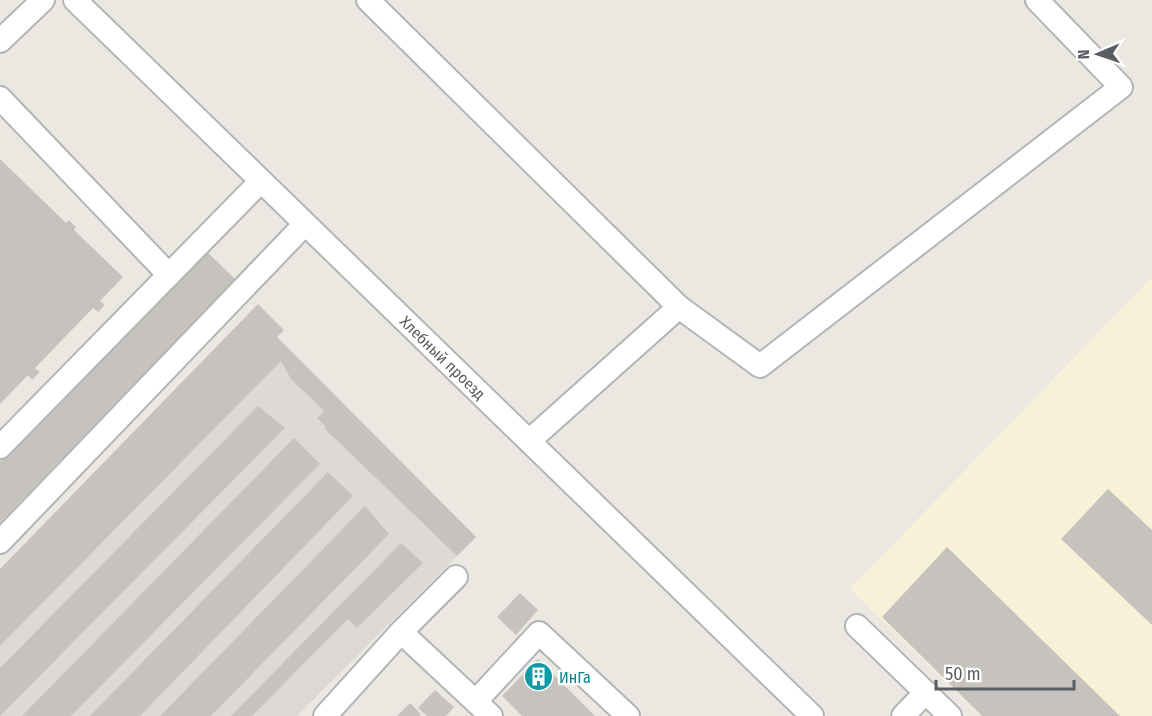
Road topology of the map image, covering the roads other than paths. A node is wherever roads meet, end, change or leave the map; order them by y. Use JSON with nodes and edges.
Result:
{"nodes":[{"id":1,"x":43,"y":0,"type":"edge"},
{"id":2,"x":75,"y":0,"type":"edge"},
{"id":3,"x":368,"y":0,"type":"edge"},
{"id":4,"x":1036,"y":0,"type":"edge"},
{"id":5,"x":0,"y":41,"type":"edge"},
{"id":6,"x":0,"y":98,"type":"edge"},
{"id":7,"x":261,"y":181,"type":"junction"},
{"id":8,"x":305,"y":224,"type":"junction"},
{"id":9,"x":169,"y":275,"type":"junction"},
{"id":10,"x":679,"y":307,"type":"junction"},
{"id":11,"x":529,"y":441,"type":"junction"},
{"id":12,"x":0,"y":447,"type":"edge"},
{"id":13,"x":0,"y":542,"type":"edge"},
{"id":14,"x":456,"y":577,"type":"dead end"},
{"id":15,"x":857,"y":626,"type":"dead end"},
{"id":16,"x":401,"y":632,"type":"junction"},
{"id":17,"x":926,"y":692,"type":"junction"},
{"id":18,"x":484,"y":709,"type":"edge"},
{"id":19,"x":325,"y":716,"type":"edge"},
{"id":20,"x":628,"y":716,"type":"edge"},
{"id":21,"x":812,"y":716,"type":"edge"},
{"id":22,"x":903,"y":716,"type":"edge"},
{"id":23,"x":950,"y":716,"type":"edge"}],
"edges":[{"from":1,"to":5,"type":"street"},
{"from":2,"to":7,"type":"street","name":"Хлебный проезд"},
{"from":3,"to":10,"type":"street"},
{"from":4,"to":10,"type":"street"},
{"from":6,"to":9,"type":"street"},
{"from":7,"to":8,"type":"street","name":"Хлебный проезд"},
{"from":7,"to":9,"type":"street"},
{"from":8,"to":11,"type":"street","name":"Хлебный проезд"},
{"from":8,"to":13,"type":"street"},
{"from":9,"to":12,"type":"street"},
{"from":10,"to":11,"type":"street"},
{"from":11,"to":21,"type":"street","name":"Хлебный проезд"},
{"from":14,"to":16,"type":"street"},
{"from":15,"to":17,"type":"street"},
{"from":16,"to":18,"type":"street"},
{"from":16,"to":19,"type":"street"},
{"from":17,"to":22,"type":"street"},
{"from":17,"to":23,"type":"street"},
{"from":18,"to":20,"type":"street"}]}
